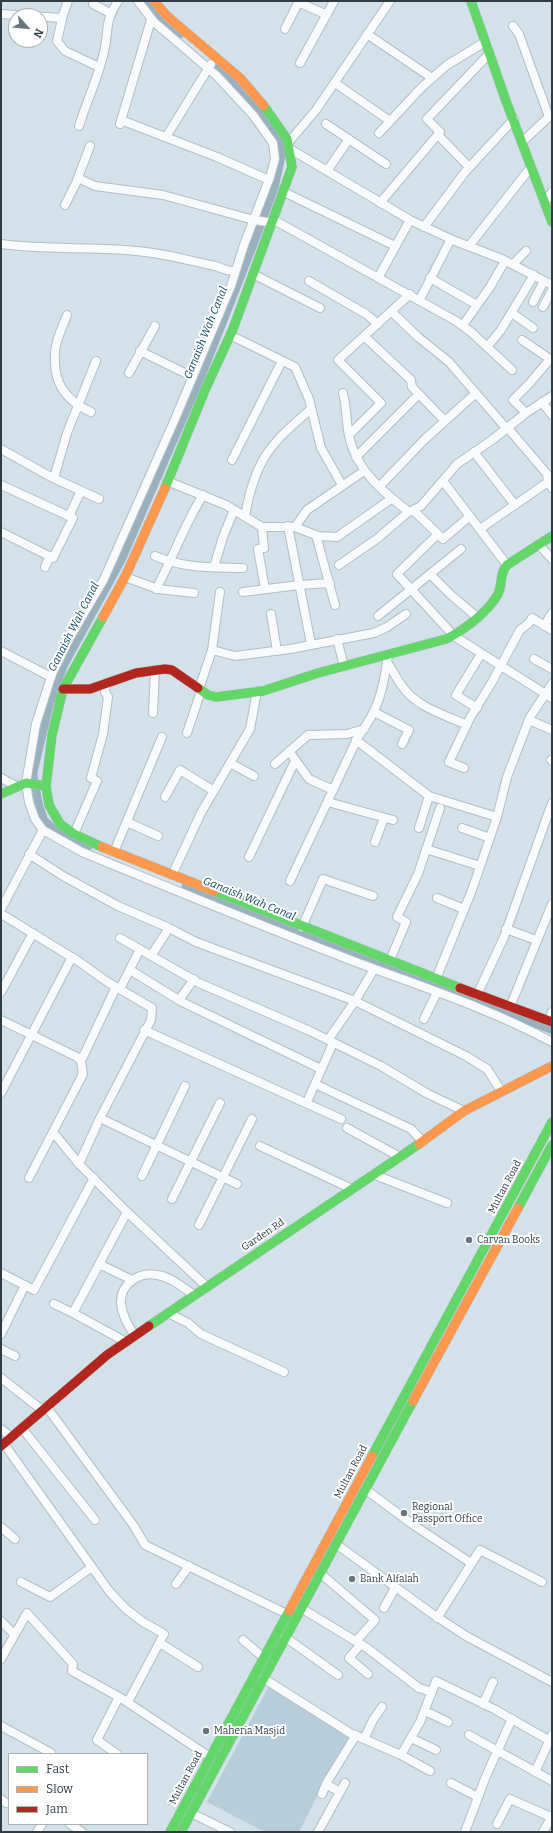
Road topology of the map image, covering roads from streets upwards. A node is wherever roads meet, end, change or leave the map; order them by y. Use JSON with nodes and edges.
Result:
{"nodes":[{"id":1,"x":68,"y":1,"type":"edge"},
{"id":2,"x":118,"y":1,"type":"edge"},
{"id":3,"x":138,"y":1,"type":"edge"},
{"id":4,"x":154,"y":1,"type":"edge"},
{"id":5,"x":334,"y":1,"type":"edge"},
{"id":6,"x":390,"y":1,"type":"edge"},
{"id":7,"x":471,"y":1,"type":"edge"},
{"id":8,"x":299,"y":2,"type":"edge"},
{"id":9,"x":93,"y":4,"type":"dead end"},
{"id":10,"x":110,"y":12,"type":"junction"},
{"id":11,"x":1,"y":14,"type":"edge"},
{"id":12,"x":327,"y":15,"type":"junction"},
{"id":13,"x":62,"y":18,"type":"junction"},
{"id":14,"x":152,"y":20,"type":"junction"},
{"id":15,"x":513,"y":26,"type":"dead end"},
{"id":16,"x":284,"y":29,"type":"dead end"},
{"id":17,"x":367,"y":34,"type":"junction"},
{"id":18,"x":485,"y":42,"type":"junction"},
{"id":19,"x":490,"y":54,"type":"junction"},
{"id":20,"x":212,"y":62,"type":"junction"},
{"id":21,"x":300,"y":63,"type":"dead end"},
{"id":22,"x":99,"y":66,"type":"junction"},
{"id":23,"x":432,"y":78,"type":"junction"},
{"id":24,"x":335,"y":83,"type":"junction"},
{"id":25,"x":551,"y":115,"type":"edge"},
{"id":26,"x":514,"y":119,"type":"junction"},
{"id":27,"x":390,"y":120,"type":"junction"},
{"id":28,"x":326,"y":124,"type":"dead end"},
{"id":29,"x":78,"y":126,"type":"dead end"},
{"id":30,"x":379,"y":133,"type":"dead end"},
{"id":31,"x":438,"y":135,"type":"junction"},
{"id":32,"x":166,"y":137,"type":"junction"},
{"id":33,"x":349,"y":139,"type":"junction"},
{"id":34,"x":522,"y":142,"type":"junction"},
{"id":35,"x":90,"y":146,"type":"dead end"},
{"id":36,"x":289,"y":146,"type":"junction"},
{"id":37,"x":386,"y":164,"type":"dead end"},
{"id":38,"x":531,"y":167,"type":"junction"},
{"id":39,"x":470,"y":168,"type":"junction"},
{"id":40,"x":327,"y":171,"type":"junction"},
{"id":41,"x":78,"y":178,"type":"junction"},
{"id":42,"x":269,"y":180,"type":"junction"},
{"id":43,"x":284,"y":192,"type":"junction"},
{"id":44,"x":552,"y":192,"type":"edge"},
{"id":45,"x":380,"y":203,"type":"junction"},
{"id":46,"x":544,"y":203,"type":"junction"},
{"id":47,"x":65,"y":205,"type":"dead end"},
{"id":48,"x":255,"y":220,"type":"junction"},
{"id":49,"x":410,"y":220,"type":"junction"},
{"id":50,"x":270,"y":221,"type":"junction"},
{"id":51,"x":552,"y":222,"type":"edge"},
{"id":52,"x":424,"y":227,"type":"junction"},
{"id":53,"x":450,"y":239,"type":"junction"},
{"id":54,"x":1,"y":244,"type":"edge"},
{"id":55,"x":395,"y":246,"type":"junction"},
{"id":56,"x":469,"y":246,"type":"junction"},
{"id":57,"x":526,"y":251,"type":"dead end"},
{"id":58,"x":509,"y":262,"type":"junction"},
{"id":59,"x":235,"y":271,"type":"junction"},
{"id":60,"x":253,"y":274,"type":"junction"},
{"id":61,"x":534,"y":275,"type":"junction"},
{"id":62,"x":378,"y":278,"type":"junction"},
{"id":63,"x":430,"y":278,"type":"junction"},
{"id":64,"x":309,"y":281,"type":"dead end"},
{"id":65,"x":544,"y":281,"type":"junction"},
{"id":66,"x":552,"y":285,"type":"edge"},
{"id":67,"x":552,"y":290,"type":"edge"},
{"id":68,"x":410,"y":294,"type":"junction"},
{"id":69,"x":420,"y":299,"type":"junction"},
{"id":70,"x":534,"y":302,"type":"dead end"},
{"id":71,"x":477,"y":305,"type":"junction"},
{"id":72,"x":543,"y":307,"type":"dead end"},
{"id":73,"x":320,"y":308,"type":"dead end"},
{"id":74,"x":392,"y":312,"type":"junction"},
{"id":75,"x":512,"y":313,"type":"junction"},
{"id":76,"x":67,"y":315,"type":"dead end"},
{"id":77,"x":378,"y":324,"type":"junction"},
{"id":78,"x":462,"y":325,"type":"junction"},
{"id":79,"x":155,"y":326,"type":"dead end"},
{"id":80,"x":533,"y":328,"type":"dead end"},
{"id":81,"x":230,"y":335,"type":"junction"},
{"id":82,"x":364,"y":336,"type":"junction"},
{"id":83,"x":522,"y":340,"type":"dead end"},
{"id":84,"x":488,"y":347,"type":"junction"},
{"id":85,"x":140,"y":351,"type":"junction"},
{"id":86,"x":96,"y":361,"type":"dead end"},
{"id":87,"x":282,"y":361,"type":"junction"},
{"id":88,"x":512,"y":370,"type":"dead end"},
{"id":89,"x":129,"y":373,"type":"dead end"},
{"id":90,"x":193,"y":377,"type":"junction"},
{"id":91,"x":343,"y":393,"type":"dead end"},
{"id":92,"x":476,"y":393,"type":"junction"},
{"id":93,"x":419,"y":394,"type":"junction"},
{"id":94,"x":552,"y":396,"type":"edge"},
{"id":95,"x":542,"y":402,"type":"junction"},
{"id":96,"x":78,"y":406,"type":"junction"},
{"id":97,"x":311,"y":409,"type":"junction"},
{"id":98,"x":91,"y":412,"type":"dead end"},
{"id":99,"x":526,"y":412,"type":"junction"},
{"id":100,"x":552,"y":415,"type":"edge"},
{"id":101,"x":445,"y":421,"type":"junction"},
{"id":102,"x":506,"y":427,"type":"junction"},
{"id":103,"x":349,"y":435,"type":"junction"},
{"id":104,"x":1,"y":449,"type":"edge"},
{"id":105,"x":474,"y":452,"type":"junction"},
{"id":106,"x":356,"y":457,"type":"junction"},
{"id":107,"x":232,"y":460,"type":"dead end"},
{"id":108,"x":364,"y":471,"type":"junction"},
{"id":109,"x":54,"y":478,"type":"junction"},
{"id":110,"x":550,"y":479,"type":"edge"},
{"id":111,"x":167,"y":481,"type":"junction"},
{"id":112,"x":443,"y":481,"type":"junction"},
{"id":113,"x":1,"y":485,"type":"edge"},
{"id":114,"x":342,"y":485,"type":"junction"},
{"id":115,"x":379,"y":488,"type":"junction"},
{"id":116,"x":81,"y":491,"type":"junction"},
{"id":117,"x":203,"y":495,"type":"junction"},
{"id":118,"x":99,"y":499,"type":"dead end"},
{"id":119,"x":391,"y":499,"type":"junction"},
{"id":120,"x":515,"y":505,"type":"junction"},
{"id":121,"x":234,"y":510,"type":"junction"},
{"id":122,"x":411,"y":511,"type":"junction"},
{"id":123,"x":69,"y":516,"type":"junction"},
{"id":124,"x":245,"y":516,"type":"junction"},
{"id":125,"x":470,"y":516,"type":"junction"},
{"id":126,"x":292,"y":526,"type":"junction"},
{"id":127,"x":262,"y":527,"type":"junction"},
{"id":128,"x":480,"y":529,"type":"junction"},
{"id":129,"x":1,"y":532,"type":"edge"},
{"id":130,"x":438,"y":534,"type":"junction"},
{"id":131,"x":316,"y":535,"type":"junction"},
{"id":132,"x":552,"y":536,"type":"edge"},
{"id":133,"x":539,"y":545,"type":"junction"},
{"id":134,"x":461,"y":549,"type":"dead end"},
{"id":135,"x":50,"y":556,"type":"junction"},
{"id":136,"x":155,"y":556,"type":"dead end"},
{"id":137,"x":552,"y":559,"type":"edge"},
{"id":138,"x":170,"y":562,"type":"junction"},
{"id":139,"x":339,"y":565,"type":"dead end"},
{"id":140,"x":507,"y":565,"type":"junction"},
{"id":141,"x":44,"y":567,"type":"dead end"},
{"id":142,"x":214,"y":567,"type":"junction"},
{"id":143,"x":242,"y":568,"type":"dead end"},
{"id":144,"x":430,"y":574,"type":"junction"},
{"id":145,"x":125,"y":577,"type":"junction"},
{"id":146,"x":330,"y":583,"type":"junction"},
{"id":147,"x":299,"y":585,"type":"junction"},
{"id":148,"x":156,"y":589,"type":"junction"},
{"id":149,"x":265,"y":589,"type":"junction"},
{"id":150,"x":411,"y":590,"type":"junction"},
{"id":151,"x":220,"y":592,"type":"dead end"},
{"id":152,"x":243,"y":592,"type":"dead end"},
{"id":153,"x":194,"y":593,"type":"dead end"},
{"id":154,"x":336,"y":605,"type":"dead end"},
{"id":155,"x":390,"y":606,"type":"junction"},
{"id":156,"x":271,"y":614,"type":"dead end"},
{"id":157,"x":552,"y":614,"type":"edge"},
{"id":158,"x":378,"y":616,"type":"dead end"},
{"id":159,"x":478,"y":618,"type":"junction"},
{"id":160,"x":544,"y":626,"type":"junction"},
{"id":161,"x":552,"y":630,"type":"edge"},
{"id":162,"x":454,"y":636,"type":"junction"},
{"id":163,"x":337,"y":639,"type":"junction"},
{"id":164,"x":311,"y":644,"type":"junction"},
{"id":165,"x":212,"y":650,"type":"junction"},
{"id":166,"x":1,"y":651,"type":"edge"},
{"id":167,"x":277,"y":651,"type":"junction"},
{"id":168,"x":481,"y":654,"type":"junction"},
{"id":169,"x":388,"y":659,"type":"junction"},
{"id":170,"x":534,"y":659,"type":"dead end"},
{"id":171,"x":344,"y":666,"type":"junction"},
{"id":172,"x":501,"y":666,"type":"junction"},
{"id":173,"x":552,"y":669,"type":"edge"},
{"id":174,"x":156,"y":670,"type":"junction"},
{"id":175,"x":51,"y":677,"type":"junction"},
{"id":176,"x":106,"y":684,"type":"junction"},
{"id":177,"x":552,"y":684,"type":"edge"},
{"id":178,"x":63,"y":689,"type":"junction"},
{"id":179,"x":200,"y":690,"type":"junction"},
{"id":180,"x":258,"y":691,"type":"junction"},
{"id":181,"x":549,"y":696,"type":"edge"},
{"id":182,"x":477,"y":708,"type":"junction"},
{"id":183,"x":374,"y":712,"type":"junction"},
{"id":184,"x":153,"y":713,"type":"dead end"},
{"id":185,"x":529,"y":720,"type":"junction"},
{"id":186,"x":467,"y":726,"type":"junction"},
{"id":187,"x":364,"y":729,"type":"junction"},
{"id":188,"x":552,"y":730,"type":"edge"},
{"id":189,"x":187,"y":733,"type":"dead end"},
{"id":190,"x":162,"y":737,"type":"dead end"},
{"id":191,"x":356,"y":740,"type":"junction"},
{"id":192,"x":402,"y":744,"type":"dead end"},
{"id":193,"x":289,"y":751,"type":"junction"},
{"id":194,"x":295,"y":761,"type":"junction"},
{"id":195,"x":230,"y":763,"type":"junction"},
{"id":196,"x":276,"y":764,"type":"dead end"},
{"id":197,"x":464,"y":768,"type":"dead end"},
{"id":198,"x":254,"y":776,"type":"dead end"},
{"id":199,"x":1,"y":778,"type":"edge"},
{"id":200,"x":25,"y":784,"type":"junction"},
{"id":201,"x":46,"y":786,"type":"junction"},
{"id":202,"x":214,"y":790,"type":"junction"},
{"id":203,"x":333,"y":790,"type":"junction"},
{"id":204,"x":1,"y":794,"type":"edge"},
{"id":205,"x":429,"y":796,"type":"junction"},
{"id":206,"x":165,"y":797,"type":"dead end"},
{"id":207,"x":328,"y":802,"type":"junction"},
{"id":208,"x":552,"y":805,"type":"edge"},
{"id":209,"x":440,"y":808,"type":"dead end"},
{"id":210,"x":422,"y":817,"type":"junction"},
{"id":211,"x":496,"y":817,"type":"junction"},
{"id":212,"x":384,"y":818,"type":"junction"},
{"id":213,"x":436,"y":819,"type":"junction"},
{"id":214,"x":393,"y":820,"type":"dead end"},
{"id":215,"x":127,"y":822,"type":"junction"},
{"id":216,"x":419,"y":828,"type":"dead end"},
{"id":217,"x":462,"y":828,"type":"dead end"},
{"id":218,"x":43,"y":830,"type":"junction"},
{"id":219,"x":74,"y":834,"type":"junction"},
{"id":220,"x":158,"y":836,"type":"dead end"},
{"id":221,"x":490,"y":838,"type":"junction"},
{"id":222,"x":375,"y":842,"type":"dead end"},
{"id":223,"x":426,"y":849,"type":"junction"},
{"id":224,"x":114,"y":852,"type":"junction"},
{"id":225,"x":29,"y":854,"type":"junction"},
{"id":226,"x":249,"y":857,"type":"dead end"},
{"id":227,"x":480,"y":866,"type":"junction"},
{"id":228,"x":172,"y":875,"type":"junction"},
{"id":229,"x":290,"y":881,"type":"dead end"},
{"id":230,"x":373,"y":896,"type":"dead end"},
{"id":231,"x":437,"y":898,"type":"dead end"},
{"id":232,"x":552,"y":904,"type":"edge"},
{"id":233,"x":1,"y":909,"type":"edge"},
{"id":234,"x":464,"y":910,"type":"junction"},
{"id":235,"x":1,"y":914,"type":"edge"},
{"id":236,"x":302,"y":926,"type":"junction"},
{"id":237,"x":169,"y":928,"type":"junction"},
{"id":238,"x":506,"y":930,"type":"junction"},
{"id":239,"x":33,"y":933,"type":"junction"},
{"id":240,"x":120,"y":938,"type":"dead end"},
{"id":241,"x":536,"y":940,"type":"junction"},
{"id":242,"x":140,"y":949,"type":"junction"},
{"id":243,"x":151,"y":956,"type":"junction"},
{"id":244,"x":72,"y":957,"type":"junction"},
{"id":245,"x":390,"y":960,"type":"junction"},
{"id":246,"x":374,"y":969,"type":"junction"},
{"id":247,"x":130,"y":970,"type":"junction"},
{"id":248,"x":194,"y":979,"type":"junction"},
{"id":249,"x":436,"y":979,"type":"junction"},
{"id":250,"x":2,"y":988,"type":"edge"},
{"id":251,"x":118,"y":988,"type":"junction"},
{"id":252,"x":437,"y":992,"type":"junction"},
{"id":253,"x":477,"y":995,"type":"junction"},
{"id":254,"x":179,"y":1000,"type":"junction"},
{"id":255,"x":355,"y":1002,"type":"junction"},
{"id":256,"x":510,"y":1007,"type":"junction"},
{"id":257,"x":424,"y":1019,"type":"dead end"},
{"id":258,"x":551,"y":1019,"type":"edge"},
{"id":259,"x":1,"y":1020,"type":"edge"},
{"id":260,"x":144,"y":1030,"type":"junction"},
{"id":261,"x":31,"y":1034,"type":"junction"},
{"id":262,"x":330,"y":1042,"type":"junction"},
{"id":263,"x":552,"y":1042,"type":"edge"},
{"id":264,"x":81,"y":1061,"type":"junction"},
{"id":265,"x":552,"y":1066,"type":"edge"},
{"id":266,"x":321,"y":1069,"type":"junction"},
{"id":267,"x":315,"y":1084,"type":"junction"},
{"id":268,"x":185,"y":1086,"type":"dead end"},
{"id":269,"x":502,"y":1092,"type":"junction"},
{"id":270,"x":1,"y":1093,"type":"edge"},
{"id":271,"x":307,"y":1102,"type":"junction"},
{"id":272,"x":220,"y":1103,"type":"dead end"},
{"id":273,"x":464,"y":1111,"type":"junction"},
{"id":274,"x":100,"y":1118,"type":"junction"},
{"id":275,"x":252,"y":1119,"type":"dead end"},
{"id":276,"x":341,"y":1119,"type":"dead end"},
{"id":277,"x":552,"y":1122,"type":"edge"},
{"id":278,"x":347,"y":1128,"type":"dead end"},
{"id":279,"x":53,"y":1132,"type":"junction"},
{"id":280,"x":423,"y":1142,"type":"junction"},
{"id":281,"x":157,"y":1145,"type":"junction"},
{"id":282,"x":552,"y":1145,"type":"edge"},
{"id":283,"x":260,"y":1146,"type":"dead end"},
{"id":284,"x":400,"y":1157,"type":"junction"},
{"id":285,"x":191,"y":1162,"type":"junction"},
{"id":286,"x":79,"y":1164,"type":"junction"},
{"id":287,"x":374,"y":1174,"type":"junction"},
{"id":288,"x":142,"y":1176,"type":"dead end"},
{"id":289,"x":223,"y":1177,"type":"junction"},
{"id":290,"x":29,"y":1178,"type":"dead end"},
{"id":291,"x":94,"y":1178,"type":"junction"},
{"id":292,"x":237,"y":1184,"type":"dead end"},
{"id":293,"x":352,"y":1189,"type":"junction"},
{"id":294,"x":172,"y":1199,"type":"dead end"},
{"id":295,"x":447,"y":1203,"type":"dead end"},
{"id":296,"x":127,"y":1212,"type":"junction"},
{"id":297,"x":199,"y":1225,"type":"dead end"},
{"id":298,"x":99,"y":1264,"type":"junction"},
{"id":299,"x":1,"y":1273,"type":"edge"},
{"id":300,"x":132,"y":1280,"type":"junction"},
{"id":301,"x":25,"y":1285,"type":"junction"},
{"id":302,"x":206,"y":1286,"type":"junction"},
{"id":303,"x":194,"y":1295,"type":"junction"},
{"id":304,"x":54,"y":1304,"type":"dead end"},
{"id":305,"x":73,"y":1313,"type":"junction"},
{"id":306,"x":168,"y":1313,"type":"junction"},
{"id":307,"x":3,"y":1324,"type":"edge"},
{"id":308,"x":1,"y":1334,"type":"edge"},
{"id":309,"x":135,"y":1336,"type":"junction"},
{"id":310,"x":126,"y":1342,"type":"junction"},
{"id":311,"x":1,"y":1349,"type":"edge"},
{"id":312,"x":15,"y":1356,"type":"dead end"},
{"id":313,"x":284,"y":1372,"type":"dead end"},
{"id":314,"x":1,"y":1378,"type":"edge"},
{"id":315,"x":44,"y":1408,"type":"junction"},
{"id":316,"x":22,"y":1428,"type":"junction"},
{"id":317,"x":1,"y":1429,"type":"edge"},
{"id":318,"x":5,"y":1442,"type":"edge"},
{"id":319,"x":366,"y":1489,"type":"junction"},
{"id":320,"x":95,"y":1520,"type":"dead end"},
{"id":321,"x":1,"y":1527,"type":"edge"},
{"id":322,"x":15,"y":1540,"type":"dead end"},
{"id":323,"x":336,"y":1544,"type":"junction"},
{"id":324,"x":471,"y":1563,"type":"junction"},
{"id":325,"x":189,"y":1566,"type":"junction"},
{"id":326,"x":92,"y":1568,"type":"junction"},
{"id":327,"x":320,"y":1573,"type":"junction"},
{"id":328,"x":21,"y":1582,"type":"dead end"},
{"id":329,"x":542,"y":1582,"type":"dead end"},
{"id":330,"x":176,"y":1584,"type":"dead end"},
{"id":331,"x":395,"y":1588,"type":"junction"},
{"id":332,"x":301,"y":1608,"type":"junction"},
{"id":333,"x":384,"y":1608,"type":"dead end"},
{"id":334,"x":287,"y":1614,"type":"junction"},
{"id":335,"x":437,"y":1618,"type":"junction"},
{"id":336,"x":1,"y":1621,"type":"edge"},
{"id":337,"x":14,"y":1634,"type":"junction"},
{"id":338,"x":285,"y":1637,"type":"junction"},
{"id":339,"x":243,"y":1640,"type":"dead end"},
{"id":340,"x":358,"y":1642,"type":"junction"},
{"id":341,"x":160,"y":1643,"type":"junction"},
{"id":342,"x":264,"y":1658,"type":"junction"},
{"id":343,"x":1,"y":1659,"type":"edge"},
{"id":344,"x":198,"y":1667,"type":"dead end"},
{"id":345,"x":368,"y":1674,"type":"dead end"},
{"id":346,"x":338,"y":1675,"type":"dead end"},
{"id":347,"x":263,"y":1678,"type":"junction"},
{"id":348,"x":494,"y":1682,"type":"dead end"},
{"id":349,"x":552,"y":1682,"type":"edge"},
{"id":350,"x":432,"y":1692,"type":"junction"},
{"id":351,"x":119,"y":1696,"type":"junction"},
{"id":352,"x":128,"y":1702,"type":"junction"},
{"id":353,"x":483,"y":1704,"type":"junction"},
{"id":354,"x":382,"y":1707,"type":"dead end"},
{"id":355,"x":425,"y":1711,"type":"junction"},
{"id":356,"x":512,"y":1719,"type":"junction"},
{"id":357,"x":448,"y":1722,"type":"dead end"},
{"id":358,"x":1,"y":1726,"type":"edge"},
{"id":359,"x":469,"y":1735,"type":"dead end"},
{"id":360,"x":356,"y":1736,"type":"junction"},
{"id":361,"x":411,"y":1738,"type":"junction"},
{"id":362,"x":364,"y":1739,"type":"junction"},
{"id":363,"x":551,"y":1739,"type":"edge"},
{"id":364,"x":436,"y":1750,"type":"dead end"},
{"id":365,"x":498,"y":1751,"type":"junction"},
{"id":366,"x":51,"y":1753,"type":"dead end"},
{"id":367,"x":113,"y":1753,"type":"edge"},
{"id":368,"x":401,"y":1755,"type":"junction"},
{"id":369,"x":210,"y":1757,"type":"junction"},
{"id":370,"x":430,"y":1771,"type":"dead end"},
{"id":371,"x":535,"y":1772,"type":"junction"},
{"id":372,"x":552,"y":1781,"type":"edge"},
{"id":373,"x":345,"y":1783,"type":"dead end"},
{"id":374,"x":451,"y":1783,"type":"dead end"},
{"id":375,"x":326,"y":1784,"type":"junction"},
{"id":376,"x":340,"y":1792,"type":"junction"},
{"id":377,"x":322,"y":1794,"type":"dead end"},
{"id":378,"x":478,"y":1797,"type":"junction"},
{"id":379,"x":191,"y":1813,"type":"junction"},
{"id":380,"x":552,"y":1816,"type":"edge"},
{"id":381,"x":497,"y":1824,"type":"dead end"},
{"id":382,"x":170,"y":1832,"type":"edge"},
{"id":383,"x":181,"y":1832,"type":"edge"},
{"id":384,"x":230,"y":1832,"type":"edge"},
{"id":385,"x":318,"y":1832,"type":"edge"},
{"id":386,"x":465,"y":1832,"type":"edge"},
{"id":387,"x":543,"y":1832,"type":"edge"}],
"edges":[{"from":1,"to":13,"type":"street"},
{"from":2,"to":10,"type":"street"},
{"from":3,"to":14,"type":"street"},
{"from":4,"to":20,"type":"street"},
{"from":5,"to":12,"type":"street"},
{"from":6,"to":17,"type":"street"},
{"from":7,"to":18,"type":"street"},
{"from":8,"to":12,"type":"street"},
{"from":8,"to":16,"type":"street"},
{"from":9,"to":10,"type":"street"},
{"from":10,"to":22,"type":"street"},
{"from":11,"to":13,"type":"street"},
{"from":12,"to":21,"type":"street"},
{"from":13,"to":22,"type":"street"},
{"from":14,"to":20,"type":"street"},
{"from":14,"to":32,"type":"street"},
{"from":15,"to":25,"type":"street"},
{"from":17,"to":23,"type":"street"},
{"from":17,"to":24,"type":"street"},
{"from":18,"to":19,"type":"street"},
{"from":18,"to":23,"type":"street"},
{"from":19,"to":26,"type":"street"},
{"from":19,"to":31,"type":"street"},
{"from":20,"to":32,"type":"street"},
{"from":20,"to":36,"type":"street"},
{"from":20,"to":42,"type":"street"},
{"from":22,"to":29,"type":"street"},
{"from":23,"to":27,"type":"street"},
{"from":24,"to":27,"type":"street"},
{"from":24,"to":36,"type":"street"},
{"from":25,"to":34,"type":"street"},
{"from":26,"to":34,"type":"street"},
{"from":26,"to":39,"type":"street"},
{"from":27,"to":30,"type":"street"},
{"from":28,"to":33,"type":"street"},
{"from":31,"to":39,"type":"street"},
{"from":31,"to":45,"type":"street"},
{"from":32,"to":42,"type":"street"},
{"from":33,"to":37,"type":"street"},
{"from":33,"to":40,"type":"street"},
{"from":34,"to":38,"type":"street"},
{"from":35,"to":41,"type":"street"},
{"from":36,"to":40,"type":"street"},
{"from":36,"to":43,"type":"street"},
{"from":38,"to":46,"type":"street"},
{"from":38,"to":56,"type":"street"},
{"from":39,"to":52,"type":"street"},
{"from":40,"to":45,"type":"street"},
{"from":41,"to":47,"type":"street"},
{"from":41,"to":48,"type":"street"},
{"from":42,"to":48,"type":"street"},
{"from":43,"to":50,"type":"street"},
{"from":43,"to":55,"type":"street"},
{"from":44,"to":46,"type":"street"},
{"from":45,"to":49,"type":"street"},
{"from":46,"to":51,"type":"street"},
{"from":48,"to":50,"type":"street"},
{"from":48,"to":59,"type":"street"},
{"from":49,"to":52,"type":"street"},
{"from":49,"to":55,"type":"street"},
{"from":50,"to":60,"type":"street"},
{"from":50,"to":62,"type":"street"},
{"from":52,"to":53,"type":"street"},
{"from":53,"to":56,"type":"street"},
{"from":53,"to":63,"type":"street"},
{"from":54,"to":59,"type":"street"},
{"from":55,"to":62,"type":"street"},
{"from":56,"to":58,"type":"street"},
{"from":57,"to":58,"type":"street"},
{"from":58,"to":61,"type":"street"},
{"from":58,"to":71,"type":"street"},
{"from":59,"to":90,"type":"street"},
{"from":60,"to":73,"type":"street"},
{"from":60,"to":81,"type":"street"},
{"from":61,"to":65,"type":"street"},
{"from":61,"to":75,"type":"street"},
{"from":62,"to":68,"type":"street"},
{"from":63,"to":69,"type":"street"},
{"from":63,"to":71,"type":"street"},
{"from":64,"to":77,"type":"street"},
{"from":65,"to":66,"type":"street"},
{"from":65,"to":70,"type":"street"},
{"from":67,"to":72,"type":"street"},
{"from":68,"to":69,"type":"street"},
{"from":68,"to":74,"type":"street"},
{"from":69,"to":78,"type":"street"},
{"from":71,"to":78,"type":"street"},
{"from":74,"to":77,"type":"street"},
{"from":74,"to":92,"type":"street"},
{"from":75,"to":80,"type":"street"},
{"from":75,"to":84,"type":"street"},
{"from":76,"to":96,"type":"street"},
{"from":77,"to":82,"type":"street"},
{"from":78,"to":84,"type":"street"},
{"from":79,"to":85,"type":"street"},
{"from":81,"to":87,"type":"street"},
{"from":81,"to":111,"type":"street"},
{"from":82,"to":93,"type":"street"},
{"from":82,"to":103,"type":"street"},
{"from":83,"to":99,"type":"street"},
{"from":84,"to":88,"type":"street"},
{"from":85,"to":89,"type":"street"},
{"from":85,"to":90,"type":"street"},
{"from":86,"to":96,"type":"street"},
{"from":87,"to":97,"type":"street"},
{"from":87,"to":107,"type":"street"},
{"from":90,"to":175,"type":"street"},
{"from":91,"to":103,"type":"street"},
{"from":92,"to":101,"type":"street"},
{"from":92,"to":102,"type":"street"},
{"from":93,"to":101,"type":"street"},
{"from":93,"to":106,"type":"street"},
{"from":94,"to":95,"type":"street"},
{"from":95,"to":99,"type":"street"},
{"from":95,"to":100,"type":"street"},
{"from":96,"to":98,"type":"street"},
{"from":96,"to":109,"type":"street"},
{"from":97,"to":114,"type":"street"},
{"from":97,"to":124,"type":"street"},
{"from":99,"to":102,"type":"street"},
{"from":101,"to":115,"type":"street"},
{"from":102,"to":105,"type":"street"},
{"from":102,"to":110,"type":"street"},
{"from":103,"to":106,"type":"street"},
{"from":104,"to":109,"type":"street"},
{"from":105,"to":112,"type":"street"},
{"from":105,"to":120,"type":"street"},
{"from":106,"to":108,"type":"street"},
{"from":108,"to":114,"type":"street"},
{"from":108,"to":115,"type":"street"},
{"from":109,"to":116,"type":"street"},
{"from":110,"to":120,"type":"street"},
{"from":111,"to":117,"type":"street"},
{"from":111,"to":145,"type":"street"},
{"from":112,"to":122,"type":"street"},
{"from":112,"to":125,"type":"street"},
{"from":113,"to":123,"type":"street"},
{"from":114,"to":126,"type":"street"},
{"from":115,"to":119,"type":"street"},
{"from":116,"to":118,"type":"street"},
{"from":116,"to":123,"type":"street"},
{"from":117,"to":121,"type":"street"},
{"from":117,"to":138,"type":"street"},
{"from":119,"to":122,"type":"street"},
{"from":119,"to":131,"type":"street"},
{"from":120,"to":128,"type":"street"},
{"from":121,"to":124,"type":"street"},
{"from":121,"to":142,"type":"street"},
{"from":122,"to":130,"type":"street"},
{"from":122,"to":139,"type":"street"},
{"from":123,"to":135,"type":"street"},
{"from":124,"to":127,"type":"street"},
{"from":125,"to":128,"type":"street"},
{"from":125,"to":130,"type":"street"},
{"from":126,"to":127,"type":"street"},
{"from":126,"to":131,"type":"street"},
{"from":126,"to":147,"type":"street"},
{"from":127,"to":149,"type":"street"},
{"from":128,"to":140,"type":"street"},
{"from":129,"to":135,"type":"street"},
{"from":130,"to":150,"type":"street"},
{"from":131,"to":146,"type":"street"},
{"from":132,"to":133,"type":"street"},
{"from":133,"to":137,"type":"street"},
{"from":133,"to":140,"type":"street"},
{"from":134,"to":144,"type":"street"},
{"from":135,"to":141,"type":"street"},
{"from":136,"to":138,"type":"street"},
{"from":138,"to":142,"type":"street"},
{"from":138,"to":148,"type":"street"},
{"from":140,"to":159,"type":"street"},
{"from":142,"to":143,"type":"street"},
{"from":144,"to":150,"type":"street"},
{"from":144,"to":159,"type":"street"},
{"from":145,"to":148,"type":"street"},
{"from":145,"to":178,"type":"street"},
{"from":146,"to":147,"type":"street"},
{"from":146,"to":154,"type":"street"},
{"from":147,"to":149,"type":"street"},
{"from":147,"to":164,"type":"street"},
{"from":148,"to":153,"type":"street"},
{"from":149,"to":152,"type":"street"},
{"from":150,"to":155,"type":"street"},
{"from":150,"to":162,"type":"street"},
{"from":151,"to":165,"type":"street"},
{"from":155,"to":158,"type":"street"},
{"from":155,"to":163,"type":"street"},
{"from":156,"to":167,"type":"street"},
{"from":157,"to":160,"type":"street"},
{"from":159,"to":162,"type":"street"},
{"from":160,"to":161,"type":"street"},
{"from":160,"to":172,"type":"street"},
{"from":162,"to":168,"type":"street"},
{"from":162,"to":169,"type":"street"},
{"from":163,"to":164,"type":"street"},
{"from":163,"to":171,"type":"street"},
{"from":164,"to":167,"type":"street"},
{"from":165,"to":167,"type":"street"},
{"from":165,"to":179,"type":"street"},
{"from":166,"to":175,"type":"street"},
{"from":168,"to":172,"type":"street"},
{"from":168,"to":182,"type":"street"},
{"from":169,"to":171,"type":"street"},
{"from":169,"to":183,"type":"street"},
{"from":169,"to":186,"type":"street"},
{"from":170,"to":173,"type":"street"},
{"from":171,"to":180,"type":"street"},
{"from":172,"to":181,"type":"street"},
{"from":172,"to":182,"type":"street"},
{"from":174,"to":176,"type":"street"},
{"from":174,"to":179,"type":"street"},
{"from":174,"to":184,"type":"street"},
{"from":175,"to":200,"type":"street"},
{"from":176,"to":178,"type":"street"},
{"from":176,"to":219,"type":"street"},
{"from":177,"to":181,"type":"street"},
{"from":178,"to":201,"type":"street"},
{"from":179,"to":180,"type":"street"},
{"from":179,"to":189,"type":"street"},
{"from":180,"to":195,"type":"street"},
{"from":181,"to":185,"type":"street"},
{"from":182,"to":186,"type":"street"},
{"from":183,"to":187,"type":"street"},
{"from":183,"to":192,"type":"street"},
{"from":185,"to":188,"type":"street"},
{"from":185,"to":211,"type":"street"},
{"from":186,"to":197,"type":"street"},
{"from":187,"to":191,"type":"street"},
{"from":187,"to":193,"type":"street"},
{"from":190,"to":215,"type":"street"},
{"from":191,"to":203,"type":"street"},
{"from":191,"to":205,"type":"street"},
{"from":193,"to":194,"type":"street"},
{"from":193,"to":196,"type":"street"},
{"from":194,"to":203,"type":"street"},
{"from":194,"to":226,"type":"street"},
{"from":195,"to":198,"type":"street"},
{"from":195,"to":202,"type":"street"},
{"from":199,"to":200,"type":"street"},
{"from":200,"to":201,"type":"street"},
{"from":200,"to":204,"type":"street"},
{"from":200,"to":218,"type":"street"},
{"from":201,"to":219,"type":"street"},
{"from":202,"to":206,"type":"street"},
{"from":202,"to":228,"type":"street"},
{"from":203,"to":207,"type":"street"},
{"from":205,"to":210,"type":"street"},
{"from":205,"to":211,"type":"street"},
{"from":207,"to":212,"type":"street"},
{"from":207,"to":229,"type":"street"},
{"from":208,"to":238,"type":"street"},
{"from":209,"to":213,"type":"street"},
{"from":210,"to":213,"type":"street"},
{"from":210,"to":216,"type":"street"},
{"from":211,"to":221,"type":"street"},
{"from":212,"to":214,"type":"street"},
{"from":212,"to":222,"type":"street"},
{"from":213,"to":223,"type":"street"},
{"from":215,"to":220,"type":"street"},
{"from":215,"to":224,"type":"street"},
{"from":217,"to":221,"type":"street"},
{"from":218,"to":225,"type":"street"},
{"from":218,"to":246,"type":"street"},
{"from":219,"to":224,"type":"street"},
{"from":221,"to":227,"type":"street"},
{"from":223,"to":227,"type":"street"},
{"from":223,"to":245,"type":"street"},
{"from":224,"to":228,"type":"street"},
{"from":225,"to":233,"type":"street"},
{"from":225,"to":237,"type":"street"},
{"from":227,"to":234,"type":"street"},
{"from":228,"to":236,"type":"street"},
{"from":230,"to":236,"type":"street"},
{"from":231,"to":234,"type":"street"},
{"from":232,"to":241,"type":"street"},
{"from":234,"to":249,"type":"street"},
{"from":235,"to":239,"type":"street"},
{"from":236,"to":245,"type":"street"},
{"from":237,"to":243,"type":"street"},
{"from":237,"to":255,"type":"street"},
{"from":238,"to":241,"type":"street"},
{"from":238,"to":253,"type":"street"},
{"from":239,"to":244,"type":"street"},
{"from":239,"to":250,"type":"street"},
{"from":240,"to":242,"type":"street"},
{"from":241,"to":256,"type":"street"},
{"from":242,"to":243,"type":"street"},
{"from":242,"to":247,"type":"street"},
{"from":243,"to":248,"type":"street"},
{"from":244,"to":251,"type":"street"},
{"from":244,"to":261,"type":"street"},
{"from":245,"to":249,"type":"street"},
{"from":246,"to":252,"type":"street"},
{"from":246,"to":255,"type":"street"},
{"from":247,"to":251,"type":"street"},
{"from":247,"to":254,"type":"street"},
{"from":248,"to":254,"type":"street"},
{"from":248,"to":262,"type":"street"},
{"from":249,"to":253,"type":"street"},
{"from":251,"to":260,"type":"street"},
{"from":251,"to":264,"type":"street"},
{"from":252,"to":257,"type":"street"},
{"from":252,"to":263,"type":"street"},
{"from":253,"to":256,"type":"street"},
{"from":254,"to":266,"type":"street"},
{"from":255,"to":262,"type":"street"},
{"from":255,"to":269,"type":"street"},
{"from":256,"to":258,"type":"street"},
{"from":259,"to":261,"type":"street"},
{"from":260,"to":271,"type":"street"},
{"from":260,"to":274,"type":"street"},
{"from":261,"to":264,"type":"street"},
{"from":261,"to":270,"type":"street"},
{"from":262,"to":266,"type":"street"},
{"from":262,"to":273,"type":"street"},
{"from":264,"to":279,"type":"street"},
{"from":265,"to":269,"type":"street","name":"Garden Rd"},
{"from":266,"to":267,"type":"street"},
{"from":267,"to":271,"type":"street"},
{"from":267,"to":280,"type":"street"},
{"from":268,"to":281,"type":"street"},
{"from":269,"to":273,"type":"street","name":"Garden Rd"},
{"from":271,"to":276,"type":"street"},
{"from":272,"to":285,"type":"street"},
{"from":273,"to":280,"type":"street","name":"Garden Rd"},
{"from":274,"to":281,"type":"street"},
{"from":274,"to":286,"type":"street"},
{"from":275,"to":289,"type":"street"},
{"from":277,"to":334,"type":"street","name":"Multan Road"},
{"from":278,"to":284,"type":"street"},
{"from":279,"to":286,"type":"street"},
{"from":279,"to":290,"type":"street"},
{"from":280,"to":284,"type":"street","name":"Garden Rd"},
{"from":281,"to":285,"type":"street"},
{"from":281,"to":288,"type":"street"},
{"from":282,"to":319,"type":"street","name":"Multan Road"},
{"from":283,"to":293,"type":"street"},
{"from":284,"to":287,"type":"street","name":"Garden Rd"},
{"from":285,"to":289,"type":"street"},
{"from":285,"to":294,"type":"street"},
{"from":286,"to":291,"type":"street"},
{"from":287,"to":293,"type":"street","name":"Garden Rd"},
{"from":287,"to":295,"type":"street"},
{"from":289,"to":292,"type":"street"},
{"from":289,"to":297,"type":"street"},
{"from":291,"to":296,"type":"street"},
{"from":291,"to":301,"type":"street"},
{"from":293,"to":302,"type":"street","name":"Garden Rd"},
{"from":296,"to":298,"type":"street"},
{"from":296,"to":302,"type":"street"},
{"from":298,"to":300,"type":"street"},
{"from":298,"to":305,"type":"street"},
{"from":299,"to":301,"type":"street"},
{"from":300,"to":303,"type":"street"},
{"from":300,"to":309,"type":"street"},
{"from":301,"to":307,"type":"street"},
{"from":302,"to":303,"type":"street","name":"Garden Rd"},
{"from":303,"to":306,"type":"street","name":"Garden Rd"},
{"from":304,"to":305,"type":"street"},
{"from":305,"to":310,"type":"street"},
{"from":306,"to":309,"type":"street","name":"Garden Rd"},
{"from":306,"to":313,"type":"street"},
{"from":307,"to":308,"type":"street"},
{"from":309,"to":310,"type":"street","name":"Garden Rd"},
{"from":310,"to":315,"type":"street","name":"Garden Rd"},
{"from":311,"to":312,"type":"street"},
{"from":314,"to":315,"type":"street"},
{"from":315,"to":316,"type":"street","name":"Garden Rd"},
{"from":315,"to":325,"type":"street"},
{"from":316,"to":318,"type":"street","name":"Garden Rd"},
{"from":316,"to":320,"type":"street"},
{"from":317,"to":318,"type":"street"},
{"from":318,"to":326,"type":"street"},
{"from":319,"to":323,"type":"street","name":"Multan Road"},
{"from":319,"to":324,"type":"street"},
{"from":321,"to":322,"type":"street"},
{"from":323,"to":327,"type":"street","name":"Multan Road"},
{"from":323,"to":331,"type":"street"},
{"from":324,"to":329,"type":"street"},
{"from":324,"to":335,"type":"street"},
{"from":325,"to":330,"type":"street"},
{"from":325,"to":334,"type":"street"},
{"from":326,"to":328,"type":"street"},
{"from":326,"to":341,"type":"street"},
{"from":327,"to":332,"type":"street","name":"Multan Road"},
{"from":327,"to":340,"type":"street"},
{"from":331,"to":333,"type":"street"},
{"from":331,"to":335,"type":"street"},
{"from":332,"to":338,"type":"street","name":"Multan Road"},
{"from":332,"to":340,"type":"street"},
{"from":334,"to":342,"type":"street","name":"Multan Road"},
{"from":335,"to":349,"type":"street"},
{"from":336,"to":337,"type":"street"},
{"from":337,"to":343,"type":"street"},
{"from":337,"to":351,"type":"street"},
{"from":338,"to":346,"type":"street"},
{"from":338,"to":347,"type":"street","name":"Multan Road"},
{"from":339,"to":342,"type":"street"},
{"from":340,"to":345,"type":"street"},
{"from":340,"to":350,"type":"street"},
{"from":341,"to":344,"type":"street"},
{"from":341,"to":352,"type":"street"},
{"from":342,"to":369,"type":"street","name":"Multan Road"},
{"from":347,"to":360,"type":"street"},
{"from":347,"to":379,"type":"street","name":"Multan Road"},
{"from":348,"to":353,"type":"street"},
{"from":350,"to":353,"type":"street"},
{"from":350,"to":355,"type":"street"},
{"from":351,"to":352,"type":"street"},
{"from":351,"to":367,"type":"street"},
{"from":352,"to":369,"type":"street"},
{"from":353,"to":356,"type":"street"},
{"from":354,"to":362,"type":"street"},
{"from":355,"to":357,"type":"street"},
{"from":355,"to":361,"type":"street"},
{"from":356,"to":363,"type":"street"},
{"from":356,"to":365,"type":"street"},
{"from":358,"to":366,"type":"street"},
{"from":359,"to":365,"type":"street"},
{"from":360,"to":362,"type":"street"},
{"from":360,"to":375,"type":"street"},
{"from":361,"to":364,"type":"street"},
{"from":361,"to":368,"type":"street"},
{"from":362,"to":368,"type":"street"},
{"from":363,"to":371,"type":"street"},
{"from":365,"to":371,"type":"street"},
{"from":365,"to":378,"type":"street"},
{"from":368,"to":370,"type":"street"},
{"from":369,"to":382,"type":"street","name":"Multan Road"},
{"from":371,"to":372,"type":"street"},
{"from":373,"to":376,"type":"street"},
{"from":374,"to":378,"type":"street"},
{"from":375,"to":376,"type":"street"},
{"from":375,"to":377,"type":"street"},
{"from":376,"to":385,"type":"street"},
{"from":378,"to":386,"type":"street"},
{"from":379,"to":383,"type":"street","name":"Multan Road"},
{"from":379,"to":384,"type":"street"},
{"from":380,"to":381,"type":"street"},
{"from":380,"to":387,"type":"street"}]}
